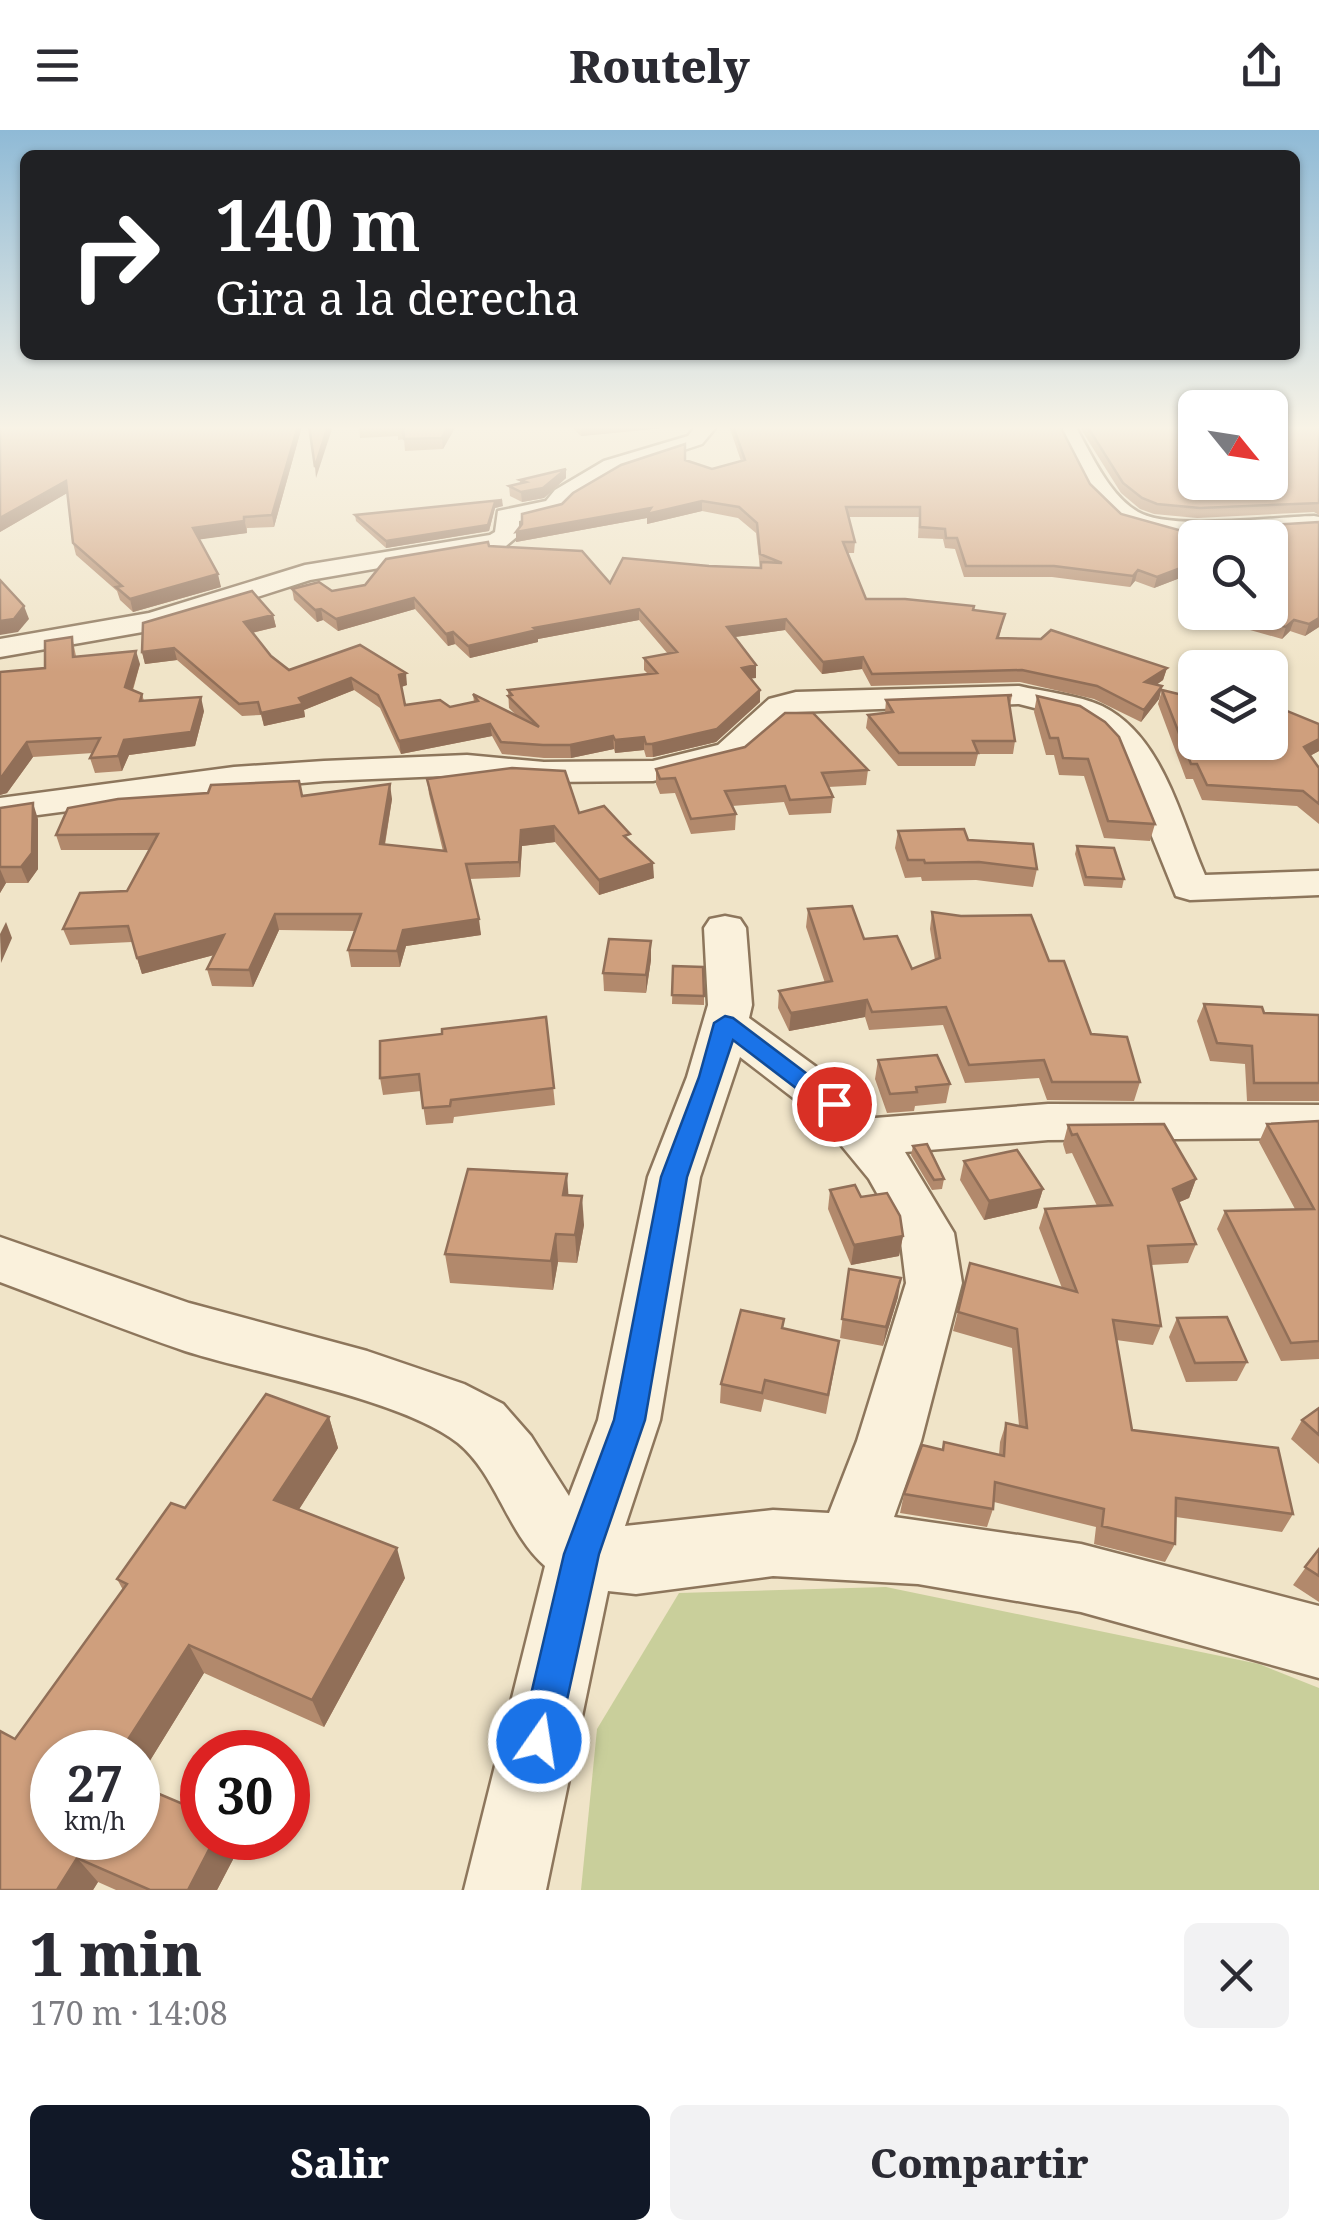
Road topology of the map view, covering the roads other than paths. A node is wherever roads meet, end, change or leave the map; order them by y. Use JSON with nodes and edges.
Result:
{"nodes":[{"id":1,"x":544,"y":508,"type":"edge"},
{"id":2,"x":1120,"y":508,"type":"edge"},
{"id":3,"x":1314,"y":523,"type":"edge"},
{"id":4,"x":1175,"y":529,"type":"junction"},
{"id":5,"x":1178,"y":530,"type":"edge"},
{"id":6,"x":0,"y":648,"type":"edge"},
{"id":7,"x":0,"y":809,"type":"edge"},
{"id":8,"x":1319,"y":883,"type":"edge"},
{"id":9,"x":725,"y":928,"type":"dead end"},
{"id":10,"x":725,"y":1023,"type":"junction"},
{"id":11,"x":1309,"y":1120,"type":"edge"},
{"id":12,"x":864,"y":1137,"type":"junction"},
{"id":13,"x":0,"y":1259,"type":"edge"},
{"id":14,"x":849,"y":1548,"type":"junction"},
{"id":15,"x":582,"y":1554,"type":"junction"},
{"id":16,"x":1319,"y":1642,"type":"edge"},
{"id":17,"x":505,"y":1890,"type":"edge"}],
"edges":[{"from":1,"to":6,"type":"street"},
{"from":2,"to":4,"type":"street"},
{"from":3,"to":4,"type":"street"},
{"from":4,"to":5,"type":"street"},
{"from":7,"to":8,"type":"street"},
{"from":9,"to":10,"type":"street"},
{"from":10,"to":12,"type":"street"},
{"from":10,"to":15,"type":"street"},
{"from":11,"to":12,"type":"street"},
{"from":12,"to":14,"type":"street"},
{"from":13,"to":15,"type":"street"},
{"from":14,"to":15,"type":"street"},
{"from":14,"to":16,"type":"street"},
{"from":15,"to":17,"type":"street"}]}
